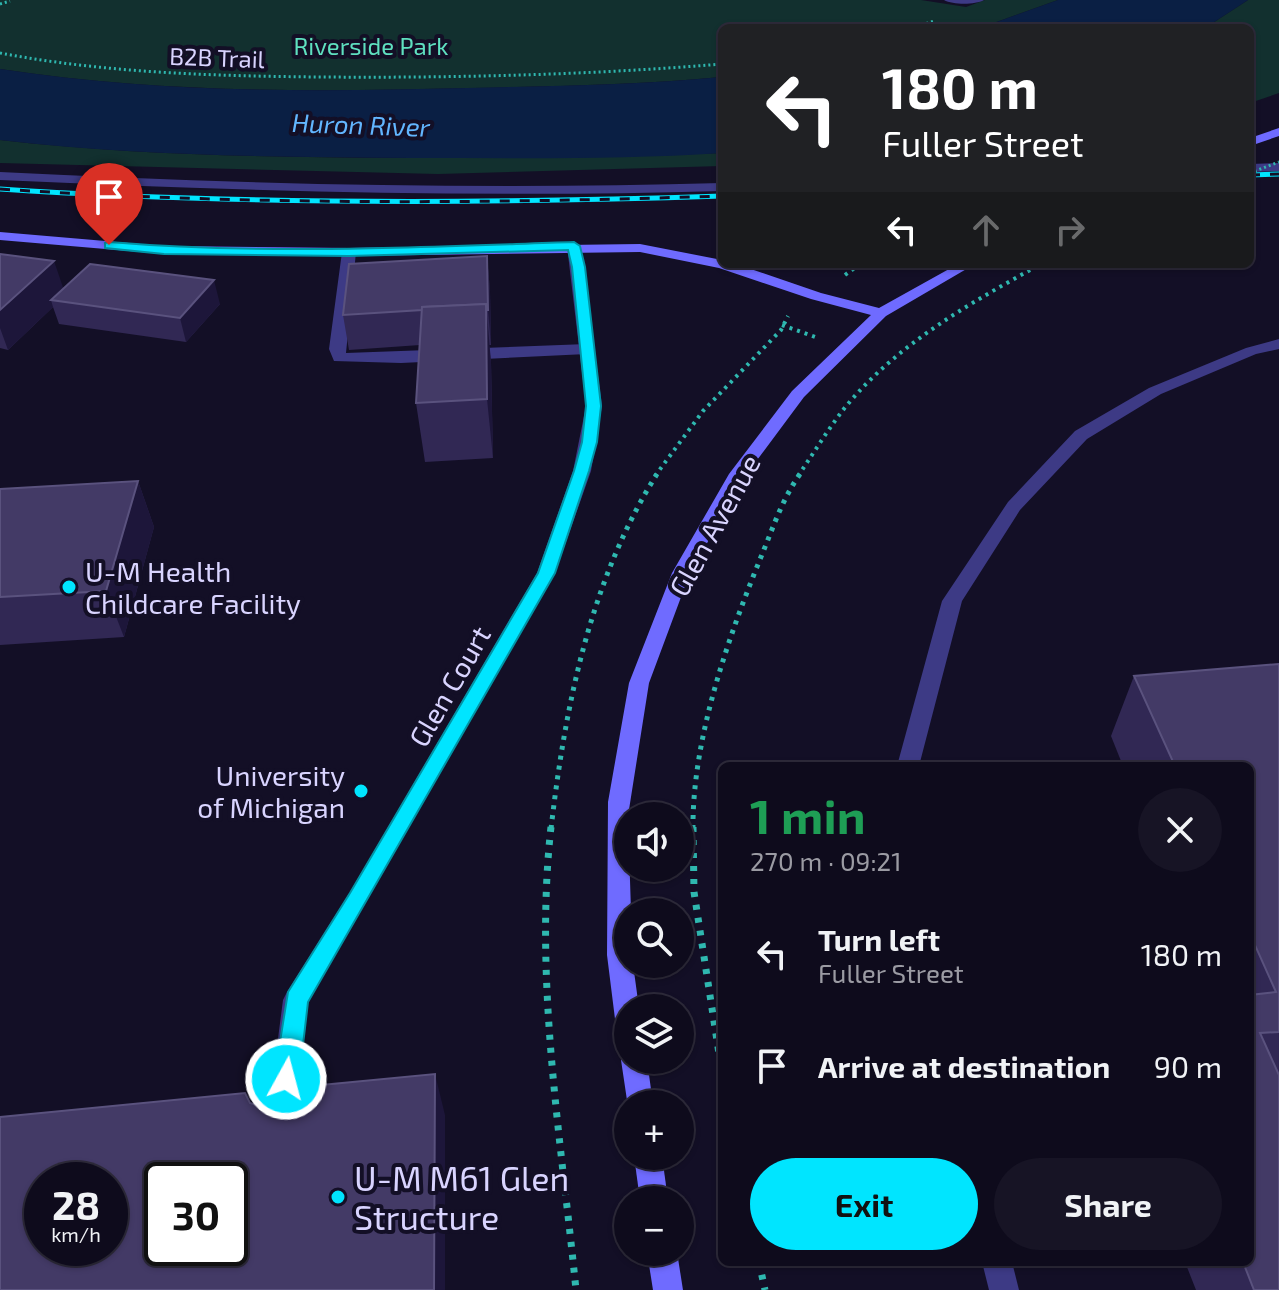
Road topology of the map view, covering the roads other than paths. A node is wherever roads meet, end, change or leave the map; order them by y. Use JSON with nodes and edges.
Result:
{"nodes":[{"id":1,"x":949,"y":0,"type":"edge"},
{"id":2,"x":974,"y":1,"type":"edge"},
{"id":3,"x":1279,"y":132,"type":"edge"},
{"id":4,"x":1254,"y":141,"type":"edge"},
{"id":5,"x":1279,"y":164,"type":"edge"},
{"id":6,"x":1254,"y":169,"type":"edge"},
{"id":7,"x":0,"y":176,"type":"edge"},
{"id":8,"x":718,"y":187,"type":"edge"},
{"id":9,"x":0,"y":236,"type":"edge"},
{"id":10,"x":574,"y":246,"type":"junction"},
{"id":11,"x":349,"y":252,"type":"junction"},
{"id":12,"x":718,"y":263,"type":"edge"},
{"id":13,"x":734,"y":268,"type":"edge"},
{"id":14,"x":961,"y":268,"type":"edge"},
{"id":15,"x":881,"y":313,"type":"junction"},
{"id":16,"x":1279,"y":344,"type":"edge"},
{"id":17,"x":587,"y":349,"type":"junction"},
{"id":18,"x":909,"y":762,"type":"edge"},
{"id":19,"x":624,"y":994,"type":"edge"},
{"id":20,"x":280,"y":1132,"type":"edge"},
{"id":21,"x":664,"y":1266,"type":"edge"},
{"id":22,"x":998,"y":1266,"type":"edge"},
{"id":23,"x":668,"y":1290,"type":"edge"},
{"id":24,"x":1004,"y":1290,"type":"edge"}],
"edges":[{"from":1,"to":2,"type":"street"},
{"from":3,"to":4,"type":"main road"},
{"from":5,"to":6,"type":"street"},
{"from":7,"to":8,"type":"street"},
{"from":9,"to":11,"type":"main road"},
{"from":10,"to":11,"type":"main road"},
{"from":10,"to":12,"type":"main road"},
{"from":10,"to":17,"type":"street","name":"Glen Court"},
{"from":11,"to":17,"type":"street"},
{"from":13,"to":15,"type":"main road"},
{"from":14,"to":15,"type":"main road","name":"Glen Avenue"},
{"from":15,"to":19,"type":"main road","name":"Glen Avenue"},
{"from":16,"to":18,"type":"street"},
{"from":17,"to":20,"type":"street","name":"Glen Court"},
{"from":21,"to":23,"type":"main road"},
{"from":22,"to":24,"type":"street"}]}
